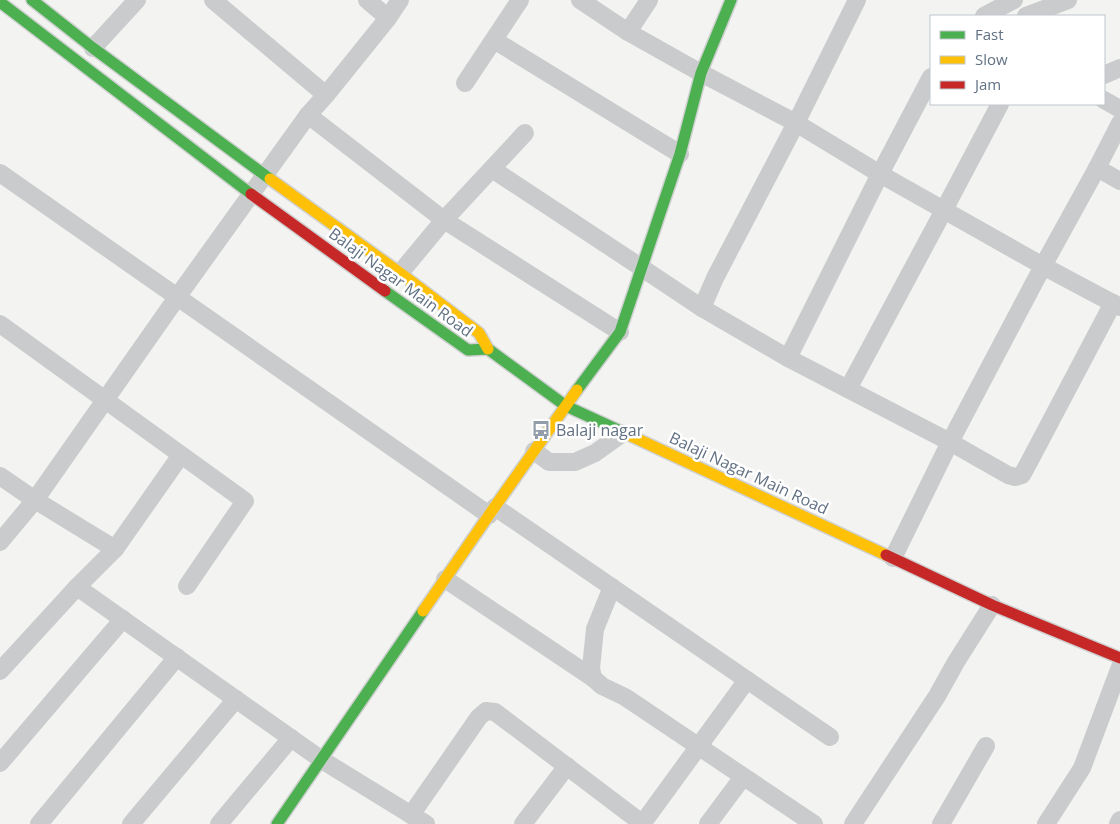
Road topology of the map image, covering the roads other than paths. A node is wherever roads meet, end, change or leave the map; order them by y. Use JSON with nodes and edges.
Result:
{"nodes":[{"id":1,"x":32,"y":0,"type":"edge"},
{"id":2,"x":137,"y":0,"type":"edge"},
{"id":3,"x":213,"y":0,"type":"edge"},
{"id":4,"x":367,"y":0,"type":"edge"},
{"id":5,"x":400,"y":0,"type":"edge"},
{"id":6,"x":520,"y":0,"type":"edge"},
{"id":7,"x":580,"y":0,"type":"edge"},
{"id":8,"x":649,"y":0,"type":"edge"},
{"id":9,"x":731,"y":0,"type":"edge"},
{"id":10,"x":858,"y":0,"type":"edge"},
{"id":11,"x":1014,"y":0,"type":"edge"},
{"id":12,"x":1020,"y":0,"type":"edge"},
{"id":13,"x":1068,"y":0,"type":"edge"},
{"id":14,"x":0,"y":2,"type":"edge"},
{"id":15,"x":986,"y":15,"type":"edge"},
{"id":16,"x":1026,"y":15,"type":"edge"},
{"id":17,"x":1029,"y":15,"type":"edge"},
{"id":18,"x":388,"y":18,"type":"junction"},
{"id":19,"x":628,"y":32,"type":"junction"},
{"id":20,"x":494,"y":40,"type":"junction"},
{"id":21,"x":93,"y":48,"type":"junction"},
{"id":22,"x":1120,"y":68,"type":"edge"},
{"id":23,"x":701,"y":73,"type":"junction"},
{"id":24,"x":1105,"y":75,"type":"edge"},
{"id":25,"x":930,"y":79,"type":"edge"},
{"id":26,"x":465,"y":83,"type":"dead end"},
{"id":27,"x":326,"y":95,"type":"junction"},
{"id":28,"x":1105,"y":101,"type":"edge"},
{"id":29,"x":999,"y":105,"type":"edge"},
{"id":30,"x":1120,"y":109,"type":"edge"},
{"id":31,"x":308,"y":115,"type":"junction"},
{"id":32,"x":796,"y":123,"type":"junction"},
{"id":33,"x":1120,"y":123,"type":"edge"},
{"id":34,"x":524,"y":133,"type":"dead end"},
{"id":35,"x":680,"y":154,"type":"junction"},
{"id":36,"x":1097,"y":168,"type":"junction"},
{"id":37,"x":492,"y":170,"type":"junction"},
{"id":38,"x":0,"y":173,"type":"edge"},
{"id":39,"x":880,"y":174,"type":"junction"},
{"id":40,"x":264,"y":176,"type":"junction"},
{"id":41,"x":1120,"y":181,"type":"edge"},
{"id":42,"x":252,"y":194,"type":"junction"},
{"id":43,"x":944,"y":210,"type":"junction"},
{"id":44,"x":444,"y":220,"type":"junction"},
{"id":45,"x":1043,"y":266,"type":"junction"},
{"id":46,"x":642,"y":268,"type":"junction"},
{"id":47,"x":400,"y":273,"type":"junction"},
{"id":48,"x":178,"y":296,"type":"junction"},
{"id":49,"x":1116,"y":305,"type":"edge"},
{"id":50,"x":702,"y":308,"type":"junction"},
{"id":51,"x":0,"y":324,"type":"edge"},
{"id":52,"x":620,"y":332,"type":"junction"},
{"id":53,"x":488,"y":349,"type":"junction"},
{"id":54,"x":788,"y":358,"type":"junction"},
{"id":55,"x":848,"y":389,"type":"junction"},
{"id":56,"x":106,"y":400,"type":"junction"},
{"id":57,"x":566,"y":406,"type":"junction"},
{"id":58,"x":623,"y":433,"type":"junction"},
{"id":59,"x":950,"y":442,"type":"junction"},
{"id":60,"x":534,"y":451,"type":"junction"},
{"id":61,"x":181,"y":454,"type":"junction"},
{"id":62,"x":0,"y":476,"type":"edge"},
{"id":63,"x":35,"y":500,"type":"junction"},
{"id":64,"x":492,"y":511,"type":"junction"},
{"id":65,"x":0,"y":542,"type":"edge"},
{"id":66,"x":114,"y":549,"type":"junction"},
{"id":67,"x":894,"y":558,"type":"junction"},
{"id":68,"x":445,"y":579,"type":"junction"},
{"id":69,"x":187,"y":586,"type":"dead end"},
{"id":70,"x":77,"y":587,"type":"junction"},
{"id":71,"x":612,"y":587,"type":"junction"},
{"id":72,"x":992,"y":605,"type":"junction"},
{"id":73,"x":123,"y":620,"type":"junction"},
{"id":74,"x":177,"y":657,"type":"junction"},
{"id":75,"x":1120,"y":658,"type":"edge"},
{"id":76,"x":1120,"y":667,"type":"edge"},
{"id":77,"x":0,"y":671,"type":"edge"},
{"id":78,"x":593,"y":678,"type":"junction"},
{"id":79,"x":748,"y":680,"type":"junction"},
{"id":80,"x":236,"y":699,"type":"junction"},
{"id":81,"x":830,"y":737,"type":"dead end"},
{"id":82,"x":290,"y":738,"type":"junction"},
{"id":83,"x":986,"y":746,"type":"dead end"},
{"id":84,"x":698,"y":747,"type":"junction"},
{"id":85,"x":322,"y":760,"type":"junction"},
{"id":86,"x":0,"y":763,"type":"edge"},
{"id":87,"x":567,"y":766,"type":"junction"},
{"id":88,"x":743,"y":776,"type":"junction"},
{"id":89,"x":418,"y":819,"type":"edge"},
{"id":90,"x":1120,"y":820,"type":"edge"},
{"id":91,"x":39,"y":824,"type":"edge"},
{"id":92,"x":130,"y":824,"type":"edge"},
{"id":93,"x":219,"y":824,"type":"edge"},
{"id":94,"x":277,"y":824,"type":"edge"},
{"id":95,"x":523,"y":824,"type":"edge"},
{"id":96,"x":643,"y":824,"type":"edge"},
{"id":97,"x":708,"y":824,"type":"edge"},
{"id":98,"x":814,"y":824,"type":"edge"},
{"id":99,"x":853,"y":824,"type":"edge"},
{"id":100,"x":941,"y":824,"type":"edge"},
{"id":101,"x":1046,"y":824,"type":"edge"},
{"id":102,"x":1118,"y":824,"type":"edge"}],
"edges":[{"from":1,"to":21,"type":"street"},
{"from":2,"to":21,"type":"street"},
{"from":3,"to":27,"type":"street"},
{"from":4,"to":18,"type":"street"},
{"from":5,"to":18,"type":"street"},
{"from":6,"to":20,"type":"street"},
{"from":7,"to":19,"type":"street"},
{"from":8,"to":19,"type":"street"},
{"from":9,"to":23,"type":"street"},
{"from":10,"to":32,"type":"street"},
{"from":11,"to":15,"type":"street"},
{"from":12,"to":16,"type":"street"},
{"from":13,"to":17,"type":"street"},
{"from":14,"to":42,"type":"street","name":"Balaji Nagar Main Road"},
{"from":18,"to":27,"type":"street"},
{"from":19,"to":23,"type":"street"},
{"from":20,"to":26,"type":"street"},
{"from":20,"to":35,"type":"street"},
{"from":21,"to":40,"type":"street"},
{"from":22,"to":24,"type":"street"},
{"from":23,"to":32,"type":"street"},
{"from":23,"to":35,"type":"street"},
{"from":25,"to":39,"type":"street"},
{"from":27,"to":31,"type":"street"},
{"from":28,"to":30,"type":"street"},
{"from":29,"to":43,"type":"street"},
{"from":31,"to":40,"type":"street"},
{"from":31,"to":44,"type":"street"},
{"from":32,"to":39,"type":"street"},
{"from":32,"to":50,"type":"street"},
{"from":33,"to":36,"type":"street"},
{"from":34,"to":37,"type":"street"},
{"from":35,"to":46,"type":"street"},
{"from":36,"to":41,"type":"street"},
{"from":36,"to":45,"type":"street"},
{"from":37,"to":44,"type":"street"},
{"from":37,"to":46,"type":"street"},
{"from":38,"to":48,"type":"street"},
{"from":39,"to":43,"type":"street"},
{"from":39,"to":54,"type":"street"},
{"from":40,"to":42,"type":"street"},
{"from":40,"to":47,"type":"street"},
{"from":42,"to":48,"type":"street"},
{"from":42,"to":53,"type":"street","name":"Balaji Nagar Main Road"},
{"from":43,"to":45,"type":"street"},
{"from":43,"to":55,"type":"street"},
{"from":44,"to":47,"type":"street"},
{"from":44,"to":52,"type":"street"},
{"from":45,"to":49,"type":"street"},
{"from":45,"to":59,"type":"street"},
{"from":46,"to":50,"type":"street"},
{"from":46,"to":52,"type":"street"},
{"from":47,"to":53,"type":"street"},
{"from":48,"to":56,"type":"street"},
{"from":48,"to":64,"type":"street"},
{"from":49,"to":59,"type":"street"},
{"from":50,"to":54,"type":"street"},
{"from":51,"to":56,"type":"street"},
{"from":52,"to":57,"type":"street"},
{"from":53,"to":57,"type":"street","name":"Balaji Nagar Main Road"},
{"from":54,"to":55,"type":"street"},
{"from":55,"to":59,"type":"street"},
{"from":56,"to":61,"type":"street"},
{"from":56,"to":63,"type":"street"},
{"from":57,"to":58,"type":"street","name":"Balaji Nagar Main Road"},
{"from":57,"to":60,"type":"street"},
{"from":58,"to":60,"type":"street"},
{"from":58,"to":67,"type":"street","name":"Balaji Nagar Main Road"},
{"from":59,"to":67,"type":"street"},
{"from":60,"to":64,"type":"street"},
{"from":61,"to":66,"type":"street"},
{"from":61,"to":69,"type":"street"},
{"from":62,"to":63,"type":"street"},
{"from":63,"to":65,"type":"street"},
{"from":63,"to":66,"type":"street"},
{"from":64,"to":68,"type":"street"},
{"from":64,"to":71,"type":"street"},
{"from":66,"to":70,"type":"street"},
{"from":67,"to":72,"type":"street","name":"Balaji Nagar Main Road"},
{"from":68,"to":78,"type":"street"},
{"from":68,"to":85,"type":"street"},
{"from":70,"to":73,"type":"street"},
{"from":70,"to":77,"type":"street"},
{"from":71,"to":78,"type":"street"},
{"from":71,"to":79,"type":"street"},
{"from":72,"to":75,"type":"street","name":"Balaji Nagar Main Road"},
{"from":72,"to":99,"type":"street"},
{"from":73,"to":74,"type":"street"},
{"from":73,"to":86,"type":"street"},
{"from":74,"to":80,"type":"street"},
{"from":74,"to":91,"type":"street"},
{"from":76,"to":101,"type":"street"},
{"from":78,"to":84,"type":"street"},
{"from":79,"to":81,"type":"street"},
{"from":79,"to":84,"type":"street"},
{"from":80,"to":82,"type":"street"},
{"from":80,"to":92,"type":"street"},
{"from":82,"to":85,"type":"street"},
{"from":82,"to":93,"type":"street"},
{"from":83,"to":100,"type":"street"},
{"from":84,"to":88,"type":"street"},
{"from":84,"to":96,"type":"street"},
{"from":85,"to":89,"type":"street"},
{"from":85,"to":94,"type":"street"},
{"from":87,"to":89,"type":"street"},
{"from":87,"to":95,"type":"street"},
{"from":87,"to":96,"type":"street"},
{"from":88,"to":97,"type":"street"},
{"from":88,"to":98,"type":"street"},
{"from":90,"to":102,"type":"street"}]}
